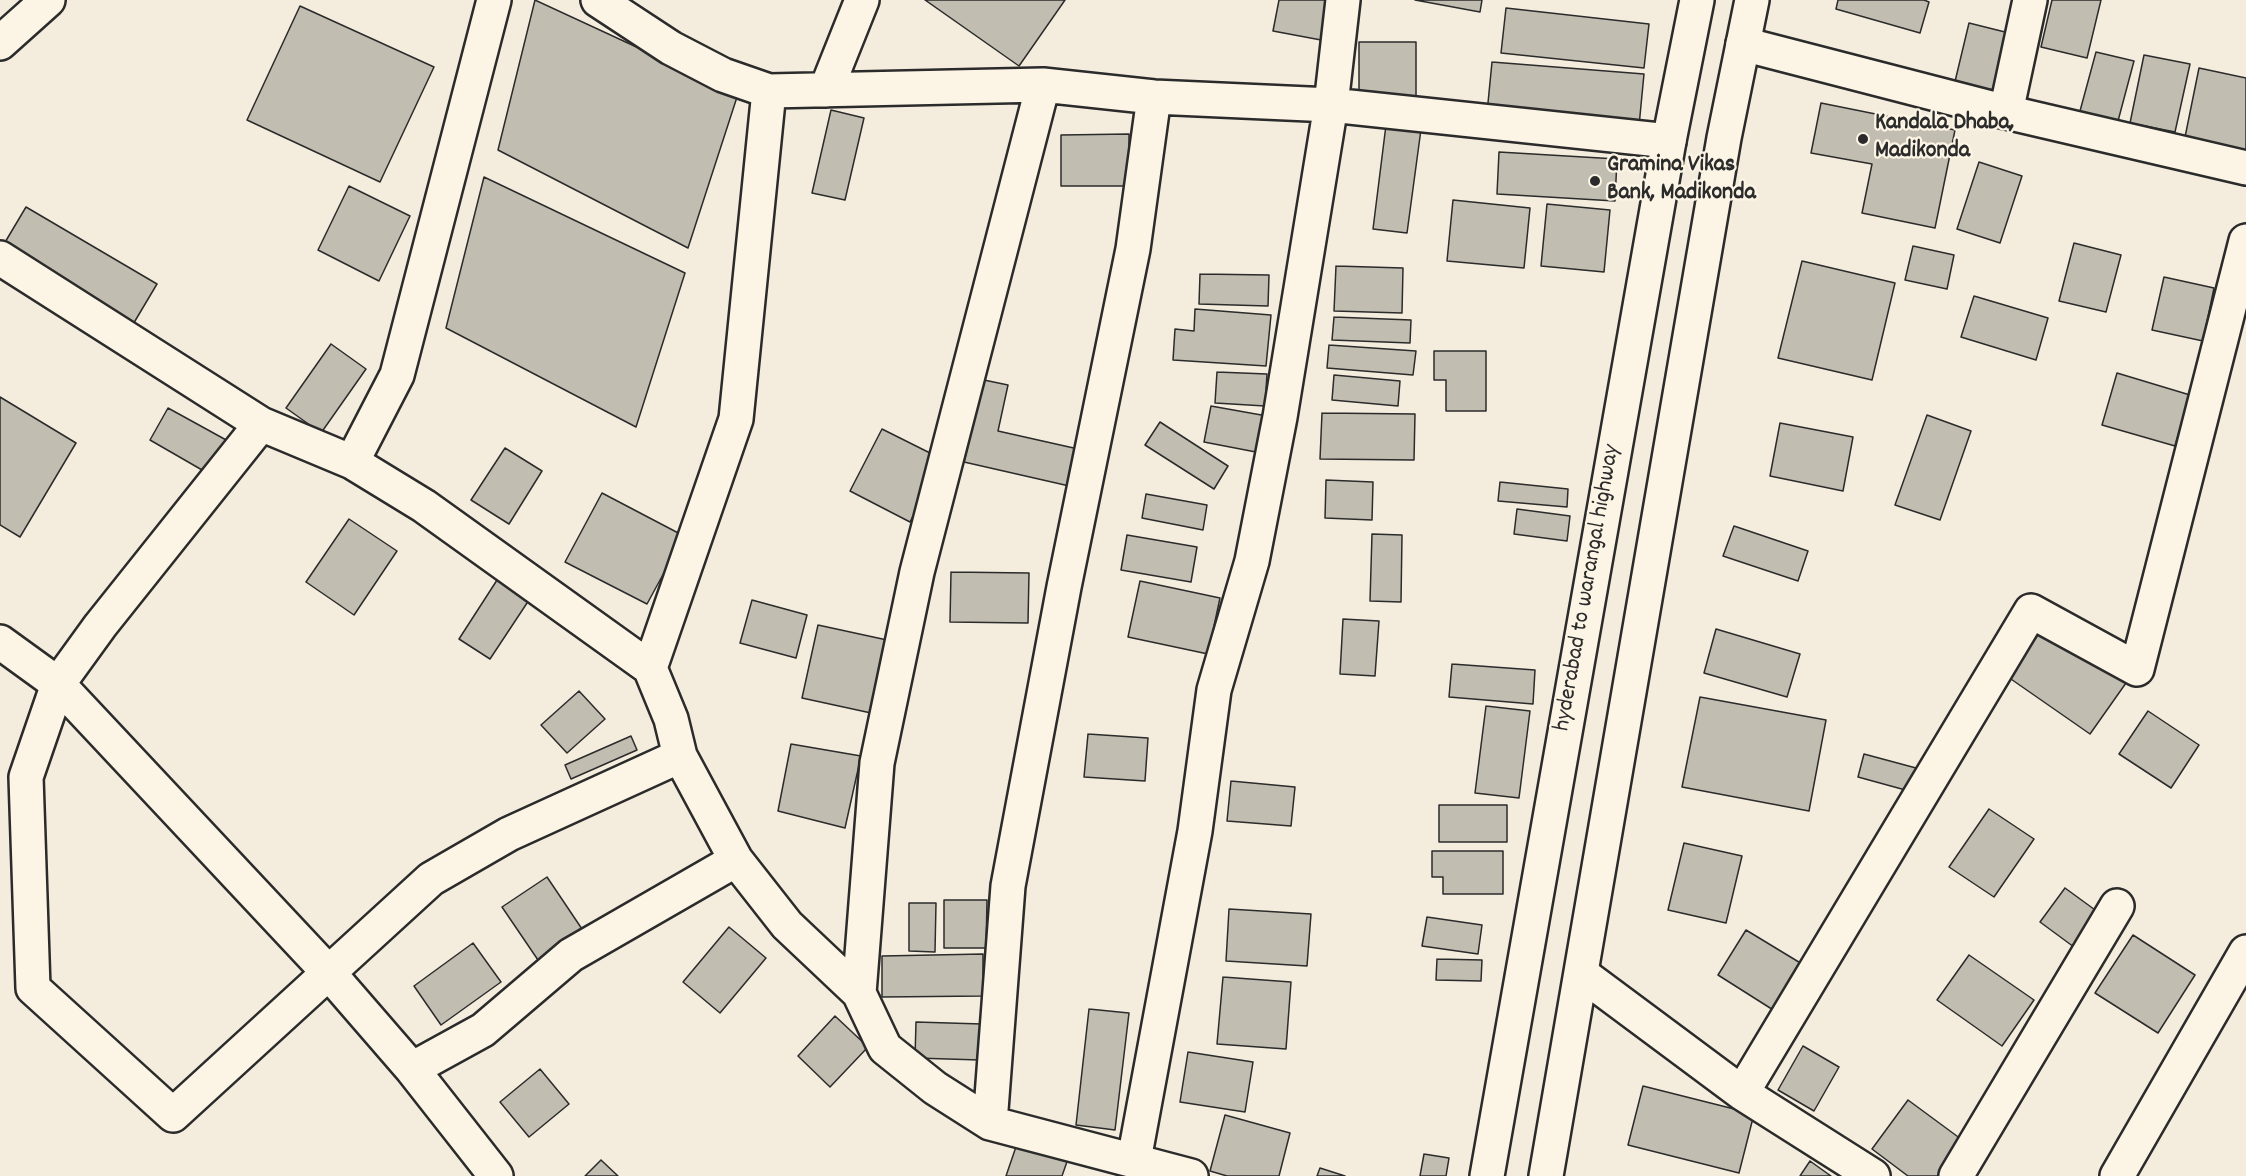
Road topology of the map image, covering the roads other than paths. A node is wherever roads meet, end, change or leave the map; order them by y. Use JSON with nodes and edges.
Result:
{"nodes":[{"id":1,"x":48,"y":0,"type":"edge"},
{"id":2,"x":494,"y":0,"type":"edge"},
{"id":3,"x":598,"y":0,"type":"edge"},
{"id":4,"x":862,"y":0,"type":"edge"},
{"id":5,"x":1343,"y":0,"type":"edge"},
{"id":6,"x":1697,"y":0,"type":"edge"},
{"id":7,"x":1752,"y":0,"type":"edge"},
{"id":8,"x":2030,"y":0,"type":"edge"},
{"id":9,"x":4,"y":40,"type":"edge"},
{"id":10,"x":1743,"y":44,"type":"junction"},
{"id":11,"x":0,"y":69,"type":"edge"},
{"id":12,"x":1043,"y":85,"type":"junction"},
{"id":13,"x":826,"y":90,"type":"junction"},
{"id":14,"x":769,"y":91,"type":"junction"},
{"id":15,"x":1155,"y":97,"type":"junction"},
{"id":16,"x":1331,"y":105,"type":"junction"},
{"id":17,"x":2006,"y":112,"type":"junction"},
{"id":18,"x":1669,"y":141,"type":"junction"},
{"id":19,"x":2246,"y":168,"type":"edge"},
{"id":20,"x":2246,"y":241,"type":"edge"},
{"id":21,"x":0,"y":258,"type":"edge"},
{"id":22,"x":261,"y":424,"type":"junction"},
{"id":23,"x":352,"y":462,"type":"junction"},
{"id":24,"x":0,"y":642,"type":"edge"},
{"id":25,"x":650,"y":668,"type":"junction"},
{"id":26,"x":58,"y":684,"type":"junction"},
{"id":27,"x":680,"y":756,"type":"junction"},
{"id":28,"x":736,"y":860,"type":"junction"},
{"id":29,"x":2117,"y":906,"type":"dead end"},
{"id":30,"x":2246,"y":952,"type":"edge"},
{"id":31,"x":328,"y":972,"type":"junction"},
{"id":32,"x":1582,"y":974,"type":"junction"},
{"id":33,"x":859,"y":993,"type":"junction"},
{"id":34,"x":412,"y":1069,"type":"junction"},
{"id":35,"x":1742,"y":1094,"type":"junction"},
{"id":36,"x":990,"y":1123,"type":"junction"},
{"id":37,"x":1134,"y":1160,"type":"junction"},
{"id":38,"x":490,"y":1174,"type":"edge"},
{"id":39,"x":1191,"y":1176,"type":"edge"},
{"id":40,"x":1487,"y":1176,"type":"edge"},
{"id":41,"x":1546,"y":1176,"type":"edge"},
{"id":42,"x":1874,"y":1176,"type":"edge"},
{"id":43,"x":1956,"y":1176,"type":"edge"},
{"id":44,"x":2117,"y":1176,"type":"edge"}],
"edges":[{"from":1,"to":9,"type":"street"},
{"from":2,"to":23,"type":"street"},
{"from":3,"to":14,"type":"street"},
{"from":4,"to":13,"type":"street"},
{"from":5,"to":16,"type":"street"},
{"from":6,"to":18,"type":"street","name":"hyderabad to warangal highway"},
{"from":7,"to":10,"type":"street"},
{"from":8,"to":17,"type":"street"},
{"from":9,"to":11,"type":"street"},
{"from":10,"to":17,"type":"street"},
{"from":10,"to":32,"type":"street"},
{"from":12,"to":13,"type":"street"},
{"from":12,"to":15,"type":"street"},
{"from":12,"to":33,"type":"street"},
{"from":13,"to":14,"type":"street"},
{"from":14,"to":25,"type":"street"},
{"from":15,"to":16,"type":"street"},
{"from":15,"to":36,"type":"street"},
{"from":16,"to":18,"type":"street"},
{"from":16,"to":37,"type":"street"},
{"from":17,"to":19,"type":"street"},
{"from":18,"to":40,"type":"street","name":"hyderabad to warangal highway"},
{"from":20,"to":35,"type":"street"},
{"from":21,"to":22,"type":"street"},
{"from":22,"to":23,"type":"street"},
{"from":22,"to":26,"type":"street"},
{"from":23,"to":25,"type":"street"},
{"from":24,"to":26,"type":"street"},
{"from":25,"to":27,"type":"street"},
{"from":26,"to":31,"type":"street"},
{"from":26,"to":31,"type":"street"},
{"from":27,"to":28,"type":"street"},
{"from":27,"to":31,"type":"street"},
{"from":28,"to":33,"type":"street"},
{"from":28,"to":34,"type":"street"},
{"from":29,"to":43,"type":"street"},
{"from":30,"to":44,"type":"street"},
{"from":31,"to":34,"type":"street"},
{"from":32,"to":35,"type":"street"},
{"from":32,"to":41,"type":"street"},
{"from":33,"to":36,"type":"street"},
{"from":34,"to":38,"type":"street"},
{"from":35,"to":42,"type":"street"},
{"from":36,"to":37,"type":"street"},
{"from":37,"to":39,"type":"street"}]}
